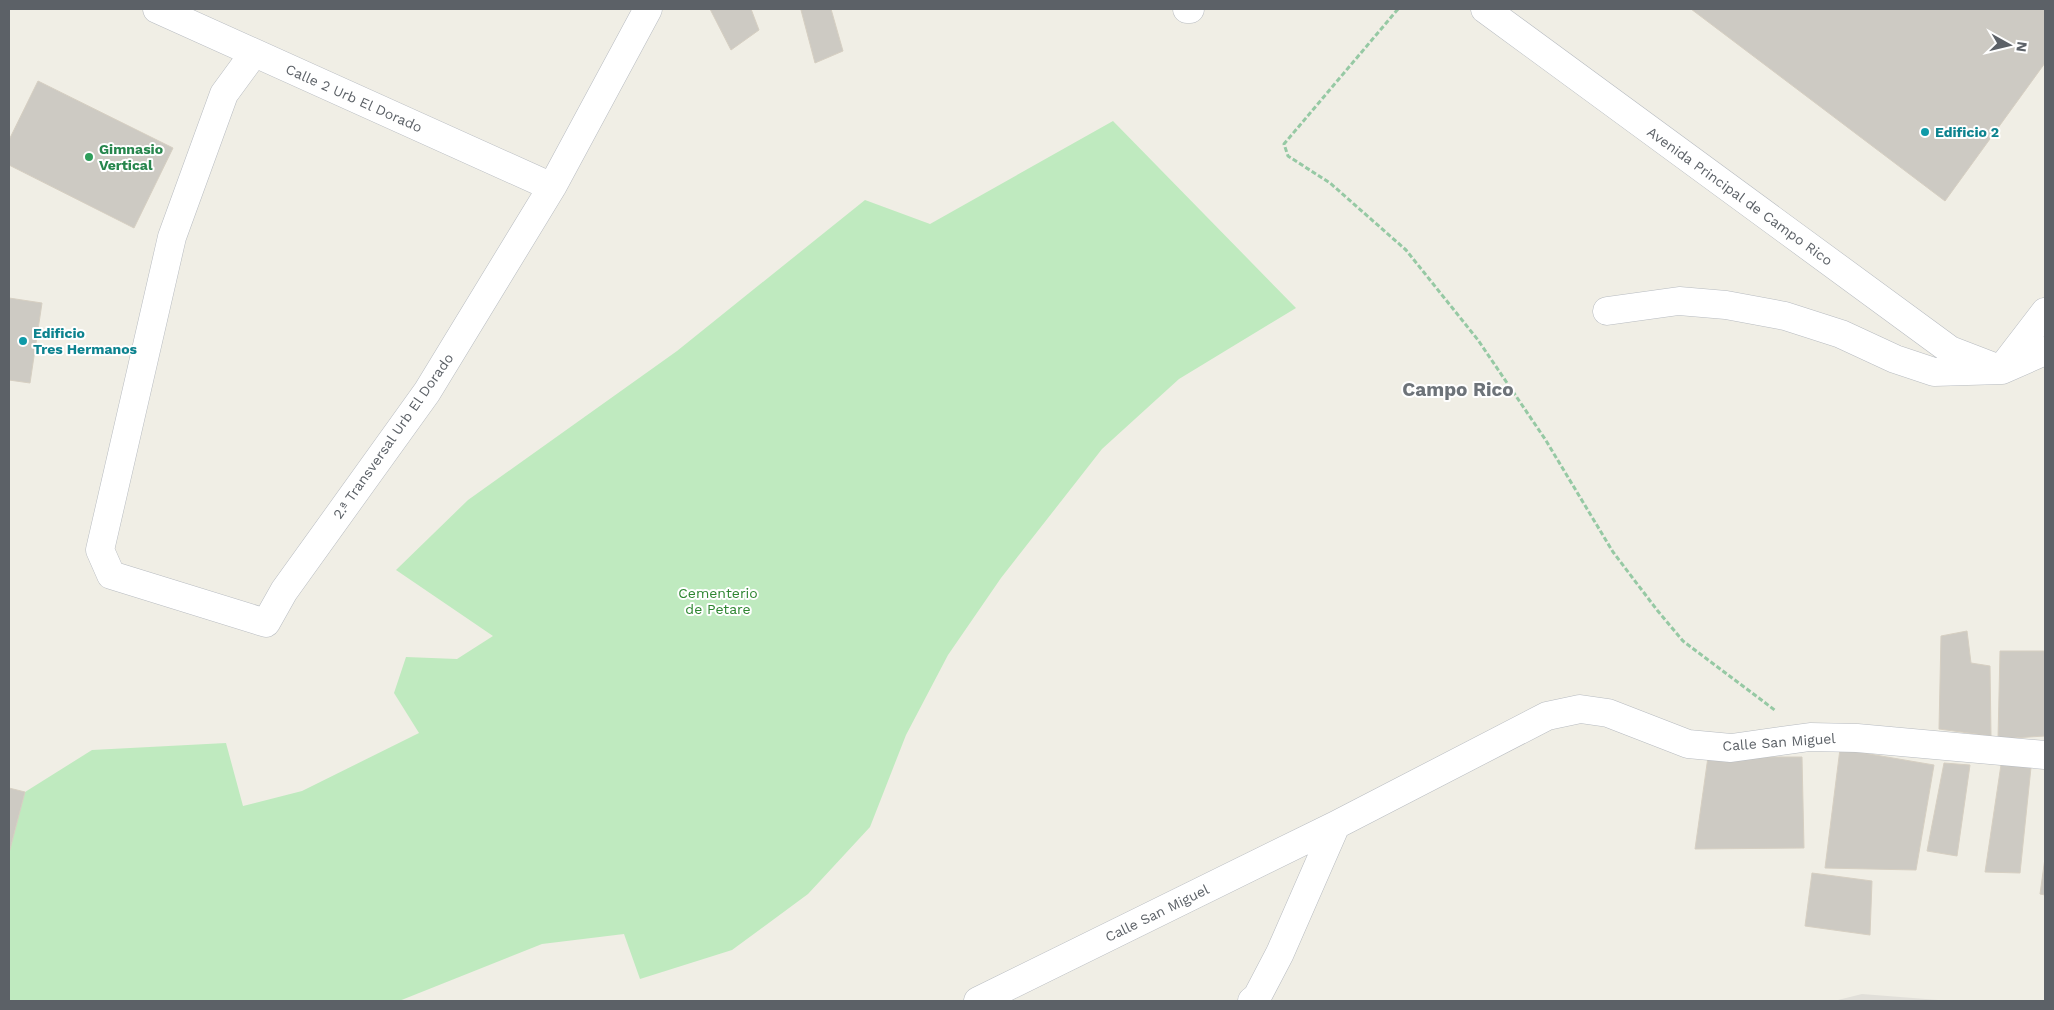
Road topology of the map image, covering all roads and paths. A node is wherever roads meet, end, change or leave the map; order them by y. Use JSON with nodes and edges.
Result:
{"nodes":[{"id":1,"x":157,"y":9,"type":"edge"},
{"id":2,"x":648,"y":9,"type":"edge"},
{"id":3,"x":1398,"y":9,"type":"edge"},
{"id":4,"x":1484,"y":9,"type":"edge"},
{"id":5,"x":254,"y":53,"type":"junction"},
{"id":6,"x":552,"y":187,"type":"junction"},
{"id":7,"x":1607,"y":311,"type":"dead end"},
{"id":8,"x":2045,"y":312,"type":"edge"},
{"id":9,"x":2045,"y":351,"type":"edge"},
{"id":10,"x":2002,"y":370,"type":"junction"},
{"id":11,"x":1810,"y":737,"type":"junction"},
{"id":12,"x":2045,"y":755,"type":"edge"},
{"id":13,"x":1336,"y":825,"type":"junction"},
{"id":14,"x":978,"y":1001,"type":"edge"},
{"id":15,"x":1252,"y":1001,"type":"edge"}],
"edges":[{"from":1,"to":5,"type":"street","name":"Calle 2 Urb El Dorado"},
{"from":2,"to":6,"type":"street","name":"2.ª Transversal Urb El Dorado"},
{"from":3,"to":11,"type":"path"},
{"from":4,"to":10,"type":"street","name":"Avenida Principal de Campo Rico"},
{"from":5,"to":6,"type":"street","name":"Calle 2 Urb El Dorado"},
{"from":5,"to":6,"type":"street","name":"2.ª Transversal Urb El Dorado"},
{"from":7,"to":10,"type":"street"},
{"from":8,"to":10,"type":"street"},
{"from":9,"to":10,"type":"street"},
{"from":11,"to":12,"type":"street","name":"Calle San Miguel"},
{"from":11,"to":13,"type":"street","name":"Calle San Miguel"},
{"from":13,"to":14,"type":"street","name":"Calle San Miguel"},
{"from":13,"to":15,"type":"street"}]}
